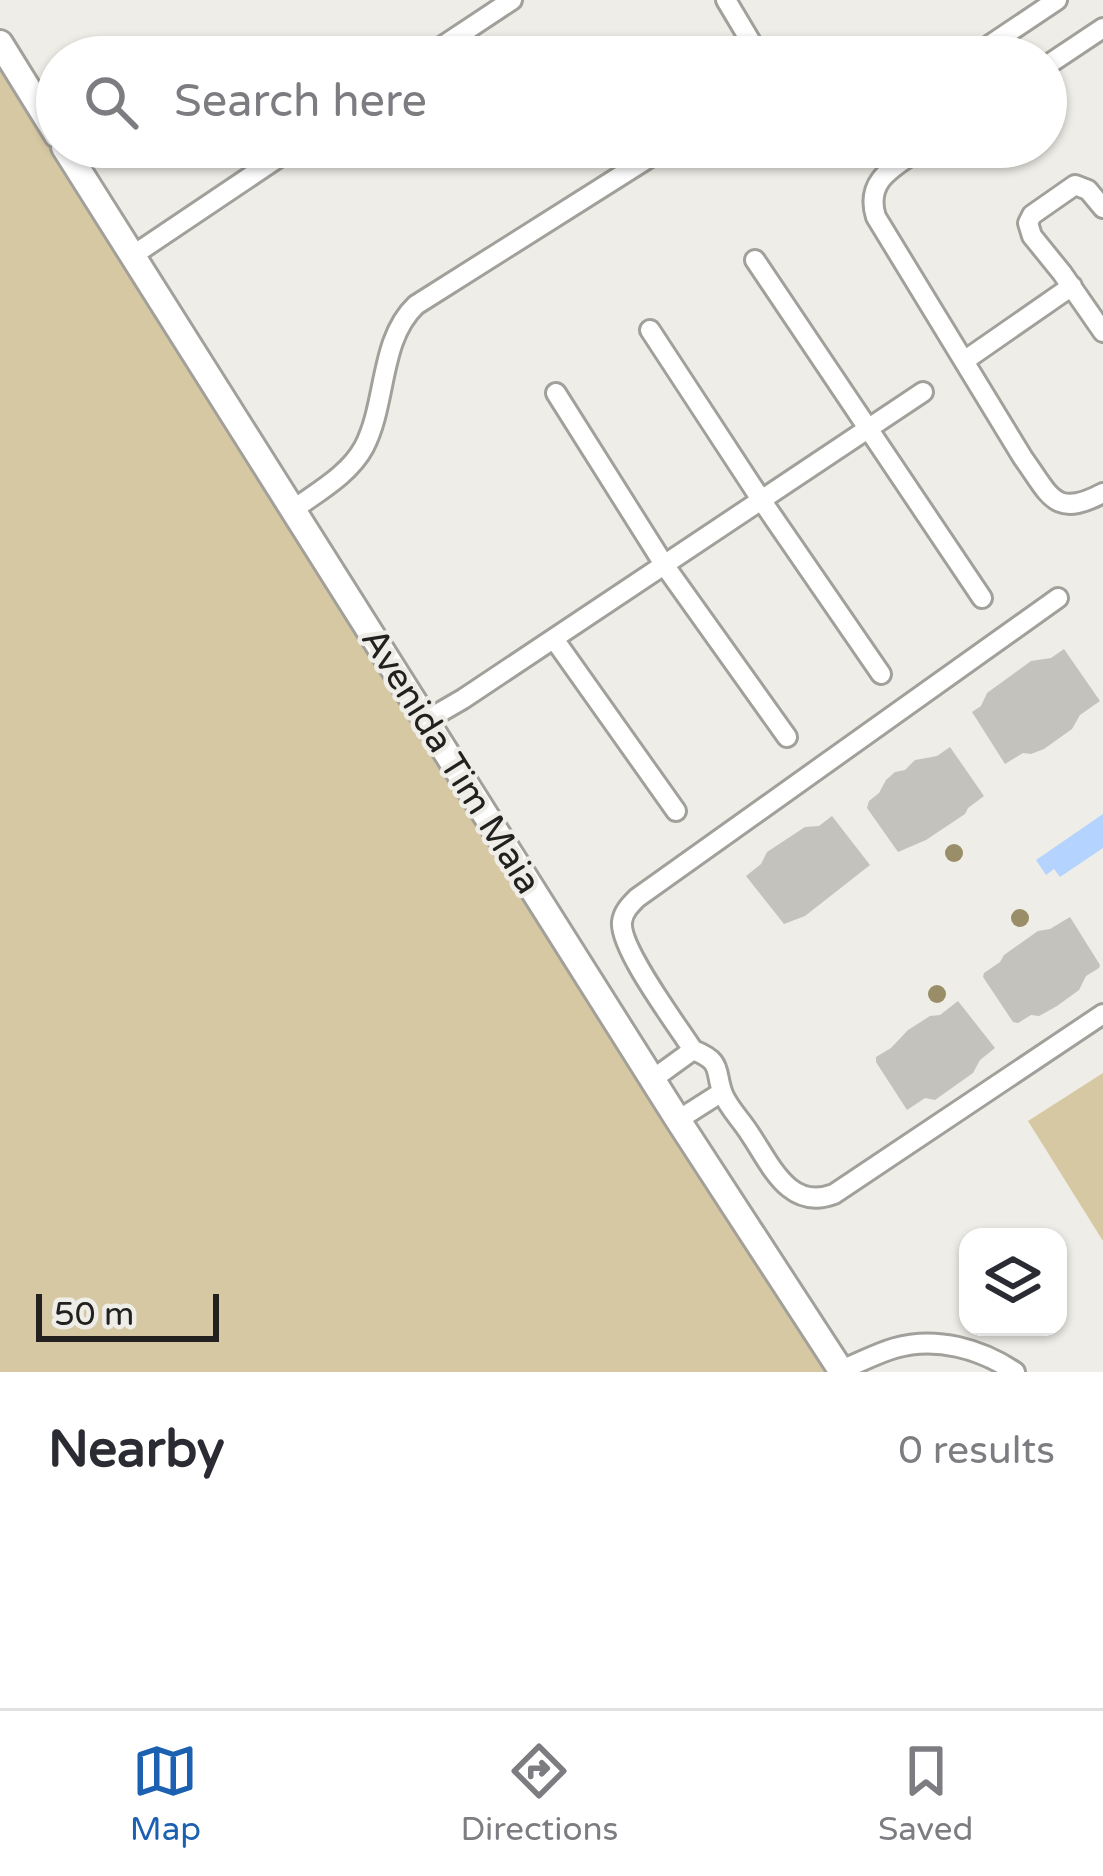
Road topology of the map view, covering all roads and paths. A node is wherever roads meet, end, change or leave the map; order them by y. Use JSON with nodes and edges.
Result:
{"nodes":[{"id":1,"x":512,"y":0,"type":"edge"},
{"id":2,"x":726,"y":0,"type":"edge"},
{"id":3,"x":1057,"y":0,"type":"edge"},
{"id":4,"x":1103,"y":28,"type":"edge"},
{"id":5,"x":458,"y":36,"type":"edge"},
{"id":6,"x":747,"y":36,"type":"edge"},
{"id":7,"x":1003,"y":36,"type":"edge"},
{"id":8,"x":0,"y":44,"type":"edge"},
{"id":9,"x":1067,"y":52,"type":"edge"},
{"id":10,"x":36,"y":101,"type":"edge"},
{"id":11,"x":77,"y":168,"type":"edge"},
{"id":12,"x":263,"y":168,"type":"edge"},
{"id":13,"x":633,"y":168,"type":"edge"},
{"id":14,"x":893,"y":168,"type":"edge"},
{"id":15,"x":1103,"y":208,"type":"edge"},
{"id":16,"x":132,"y":256,"type":"junction"},
{"id":17,"x":755,"y":260,"type":"dead end"},
{"id":18,"x":1072,"y":286,"type":"junction"},
{"id":19,"x":650,"y":330,"type":"dead end"},
{"id":20,"x":1103,"y":332,"type":"edge"},
{"id":21,"x":964,"y":362,"type":"junction"},
{"id":22,"x":923,"y":392,"type":"dead end"},
{"id":23,"x":556,"y":393,"type":"dead end"},
{"id":24,"x":868,"y":428,"type":"junction"},
{"id":25,"x":1103,"y":493,"type":"edge"},
{"id":26,"x":762,"y":501,"type":"junction"},
{"id":27,"x":293,"y":510,"type":"junction"},
{"id":28,"x":664,"y":566,"type":"junction"},
{"id":29,"x":982,"y":598,"type":"dead end"},
{"id":30,"x":1058,"y":598,"type":"dead end"},
{"id":31,"x":554,"y":639,"type":"junction"},
{"id":32,"x":880,"y":674,"type":"dead end"},
{"id":33,"x":425,"y":721,"type":"junction"},
{"id":34,"x":787,"y":736,"type":"dead end"},
{"id":35,"x":676,"y":811,"type":"dead end"},
{"id":36,"x":1103,"y":1014,"type":"edge"},
{"id":37,"x":693,"y":1050,"type":"junction"},
{"id":38,"x":652,"y":1078,"type":"junction"},
{"id":39,"x":722,"y":1092,"type":"junction"},
{"id":40,"x":678,"y":1120,"type":"junction"},
{"id":41,"x":842,"y":1371,"type":"edge"},
{"id":42,"x":1015,"y":1372,"type":"edge"}],
"edges":[{"from":1,"to":5,"type":"street"},
{"from":2,"to":6,"type":"street"},
{"from":3,"to":7,"type":"street"},
{"from":4,"to":9,"type":"street"},
{"from":8,"to":10,"type":"street"},
{"from":11,"to":16,"type":"street","name":"Avenida Tim Maia"},
{"from":12,"to":16,"type":"street"},
{"from":13,"to":27,"type":"street"},
{"from":14,"to":21,"type":"street"},
{"from":15,"to":18,"type":"street"},
{"from":16,"to":27,"type":"street","name":"Avenida Tim Maia"},
{"from":17,"to":24,"type":"street"},
{"from":18,"to":20,"type":"street"},
{"from":18,"to":21,"type":"street"},
{"from":19,"to":26,"type":"street"},
{"from":21,"to":25,"type":"street"},
{"from":22,"to":24,"type":"street"},
{"from":23,"to":28,"type":"street"},
{"from":24,"to":26,"type":"street"},
{"from":24,"to":29,"type":"street"},
{"from":26,"to":28,"type":"street"},
{"from":26,"to":32,"type":"street"},
{"from":27,"to":33,"type":"street","name":"Avenida Tim Maia"},
{"from":28,"to":31,"type":"street"},
{"from":28,"to":34,"type":"street"},
{"from":30,"to":37,"type":"street"},
{"from":31,"to":33,"type":"street"},
{"from":31,"to":35,"type":"street"},
{"from":33,"to":38,"type":"street","name":"Avenida Tim Maia"},
{"from":36,"to":39,"type":"street"},
{"from":37,"to":38,"type":"street"},
{"from":37,"to":39,"type":"street"},
{"from":38,"to":40,"type":"street","name":"Avenida Tim Maia"},
{"from":39,"to":40,"type":"street"},
{"from":40,"to":41,"type":"street","name":"Avenida Tim Maia"},
{"from":41,"to":42,"type":"street"}]}
